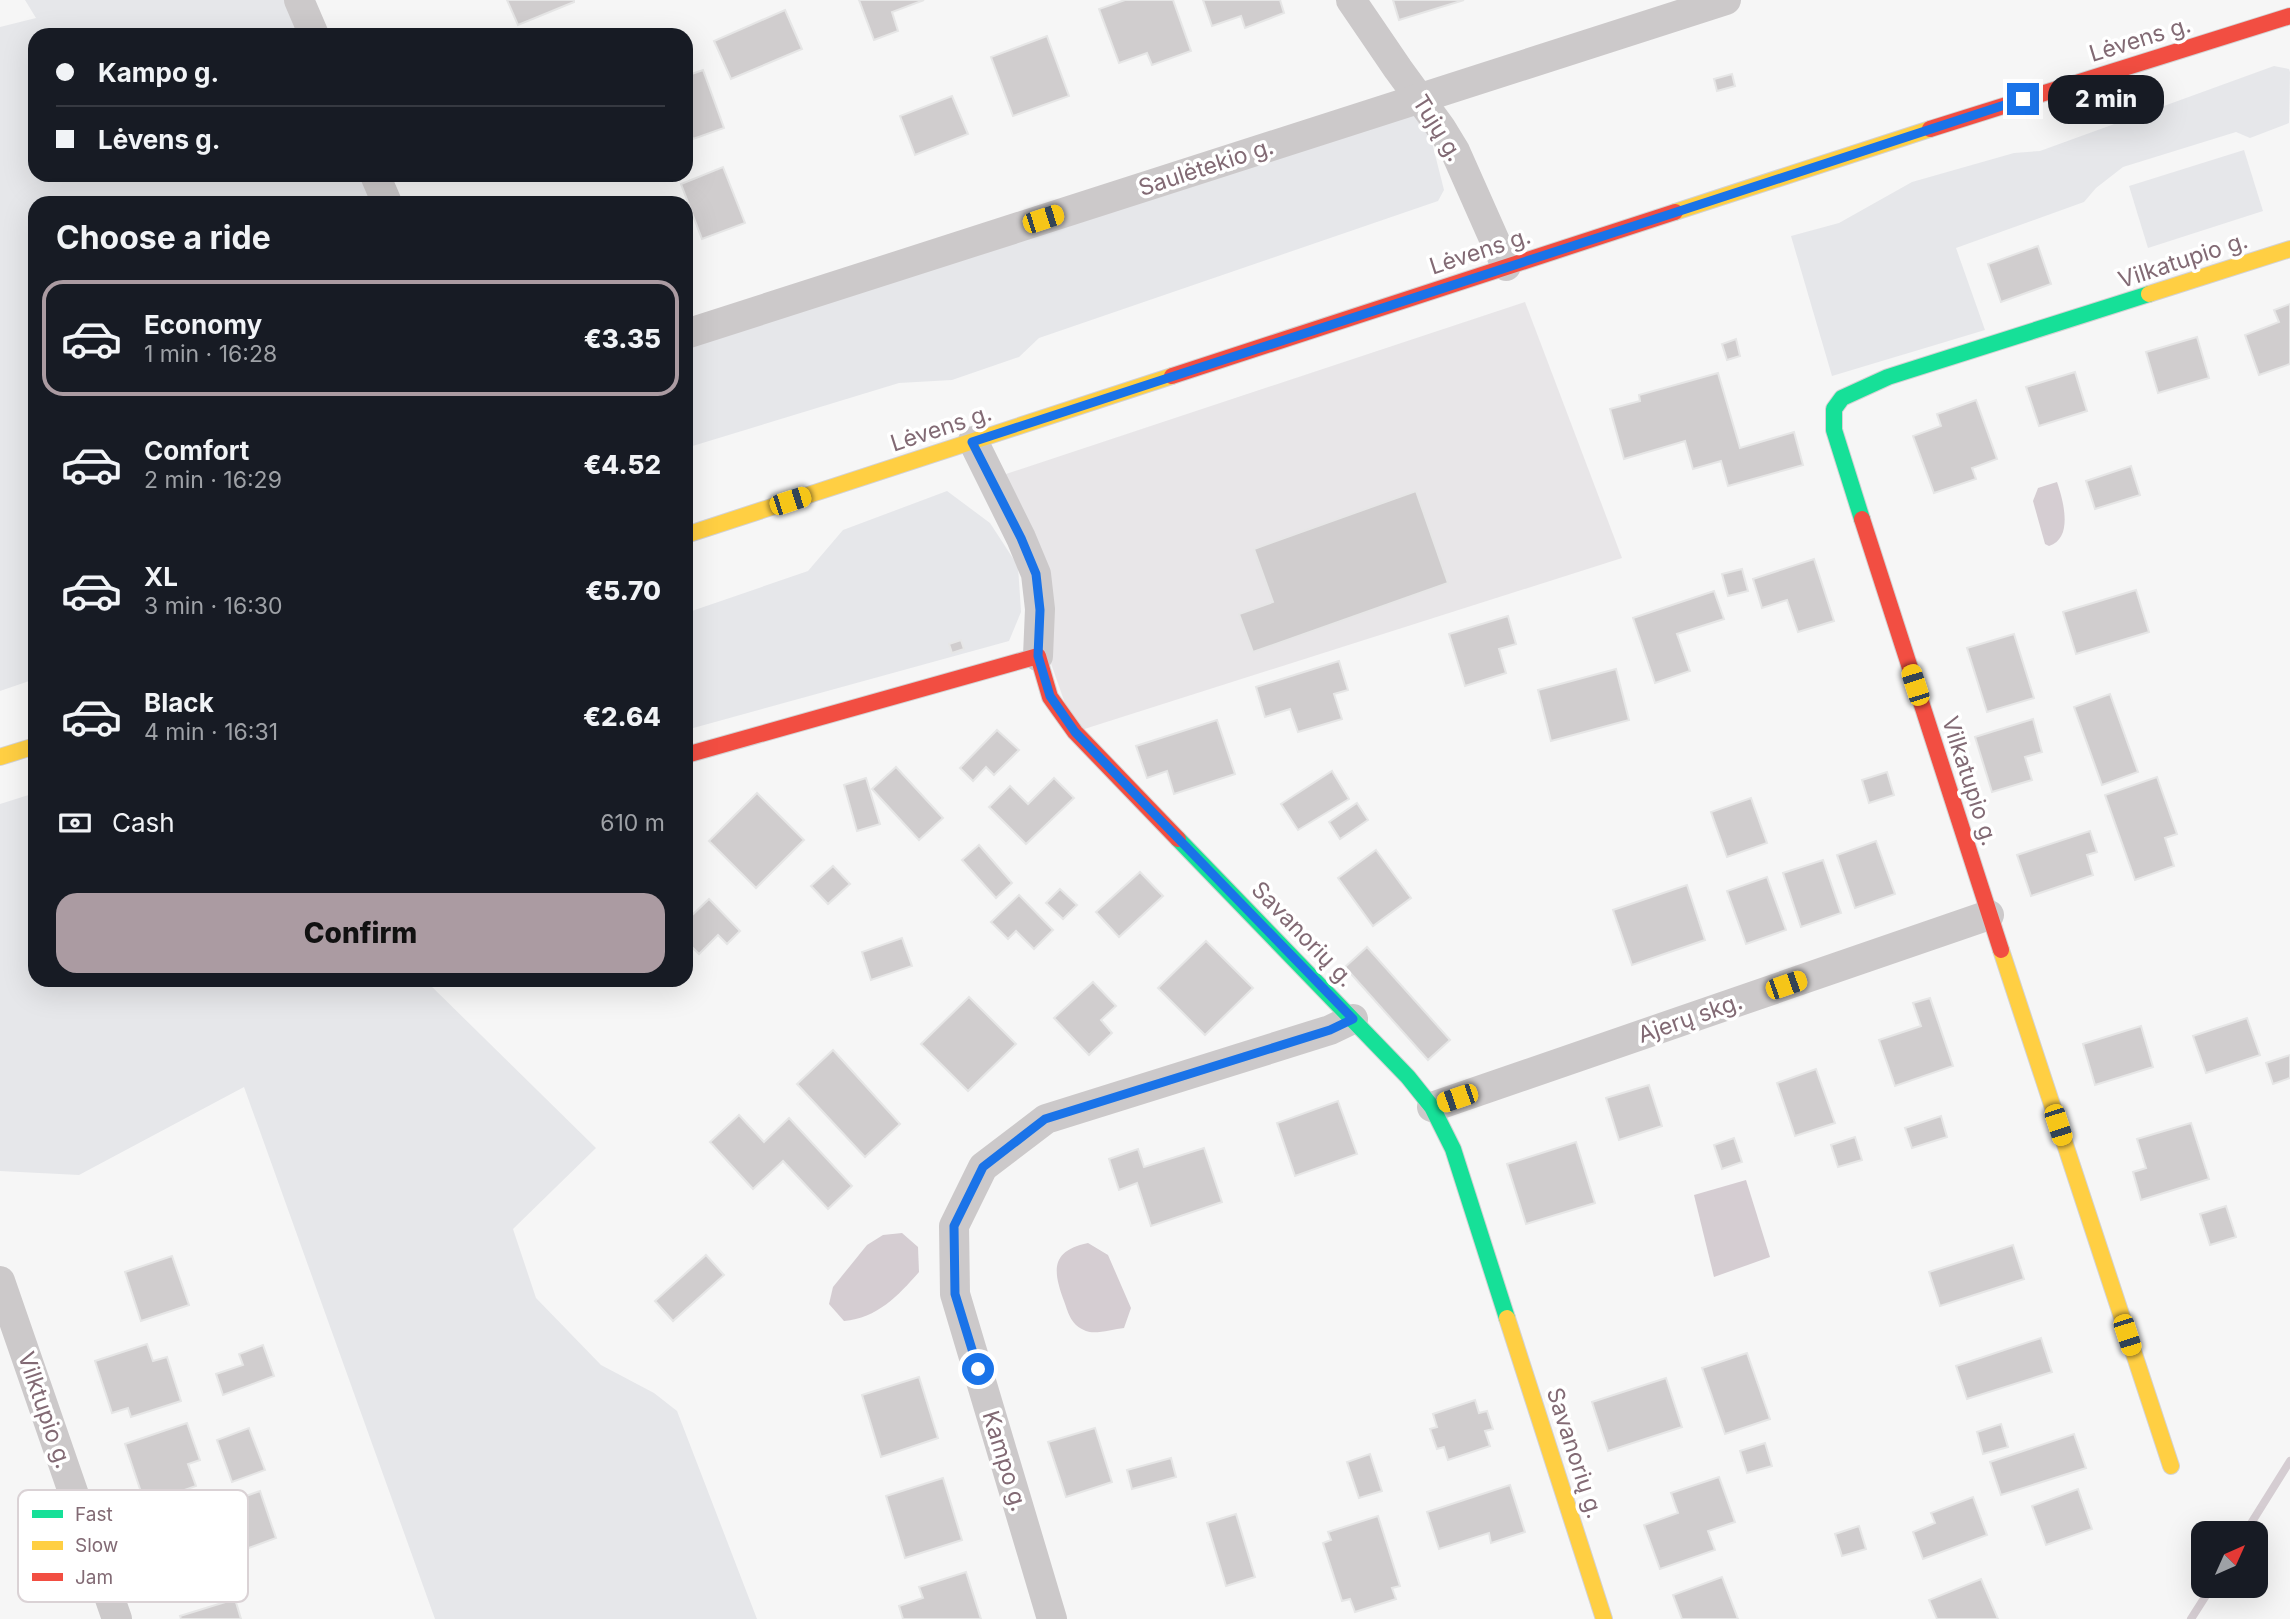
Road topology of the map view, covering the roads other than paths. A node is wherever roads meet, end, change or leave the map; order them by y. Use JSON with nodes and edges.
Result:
{"nodes":[{"id":1,"x":299,"y":0,"type":"edge"},
{"id":2,"x":1351,"y":0,"type":"edge"},
{"id":3,"x":1726,"y":0,"type":"edge"},
{"id":4,"x":2290,"y":16,"type":"edge"},
{"id":5,"x":311,"y":28,"type":"edge"},
{"id":6,"x":1421,"y":99,"type":"junction"},
{"id":7,"x":2290,"y":249,"type":"edge"},
{"id":8,"x":1507,"y":266,"type":"junction"},
{"id":9,"x":693,"y":332,"type":"edge"},
{"id":10,"x":972,"y":442,"type":"junction"},
{"id":11,"x":693,"y":533,"type":"edge"},
{"id":12,"x":1038,"y":656,"type":"junction"},
{"id":13,"x":28,"y":748,"type":"edge"},
{"id":14,"x":693,"y":753,"type":"edge"},
{"id":15,"x":0,"y":757,"type":"edge"},
{"id":16,"x":1989,"y":915,"type":"junction"},
{"id":17,"x":1353,"y":1019,"type":"junction"},
{"id":18,"x":1432,"y":1107,"type":"junction"},
{"id":19,"x":0,"y":1281,"type":"edge"},
{"id":20,"x":2171,"y":1466,"type":"dead end"},
{"id":21,"x":72,"y":1490,"type":"edge"},
{"id":22,"x":111,"y":1602,"type":"edge"},
{"id":23,"x":117,"y":1619,"type":"edge"},
{"id":24,"x":1052,"y":1619,"type":"edge"},
{"id":25,"x":1604,"y":1619,"type":"edge"}],
"edges":[{"from":1,"to":5,"type":"street"},
{"from":2,"to":6,"type":"street","name":"Tujų g."},
{"from":3,"to":6,"type":"street","name":"Saulėtekio g."},
{"from":4,"to":8,"type":"street","name":"Lėvens g."},
{"from":6,"to":8,"type":"street","name":"Tujų g."},
{"from":6,"to":9,"type":"street","name":"Saulėtekio g."},
{"from":7,"to":16,"type":"street","name":"Vilkatupio g."},
{"from":8,"to":10,"type":"street","name":"Lėvens g."},
{"from":10,"to":11,"type":"street","name":"Lėvens g."},
{"from":10,"to":12,"type":"street"},
{"from":12,"to":14,"type":"street"},
{"from":12,"to":17,"type":"street","name":"Savanorių g."},
{"from":13,"to":15,"type":"street"},
{"from":16,"to":18,"type":"street","name":"Ajerų skg."},
{"from":16,"to":20,"type":"street","name":"Vilkatupio g."},
{"from":17,"to":18,"type":"street","name":"Savanorių g."},
{"from":17,"to":24,"type":"street","name":"Kampo g."},
{"from":18,"to":25,"type":"street","name":"Savanorių g."},
{"from":19,"to":21,"type":"street","name":"Vilktupio g."},
{"from":22,"to":23,"type":"street","name":"Vilktupio g."}]}
